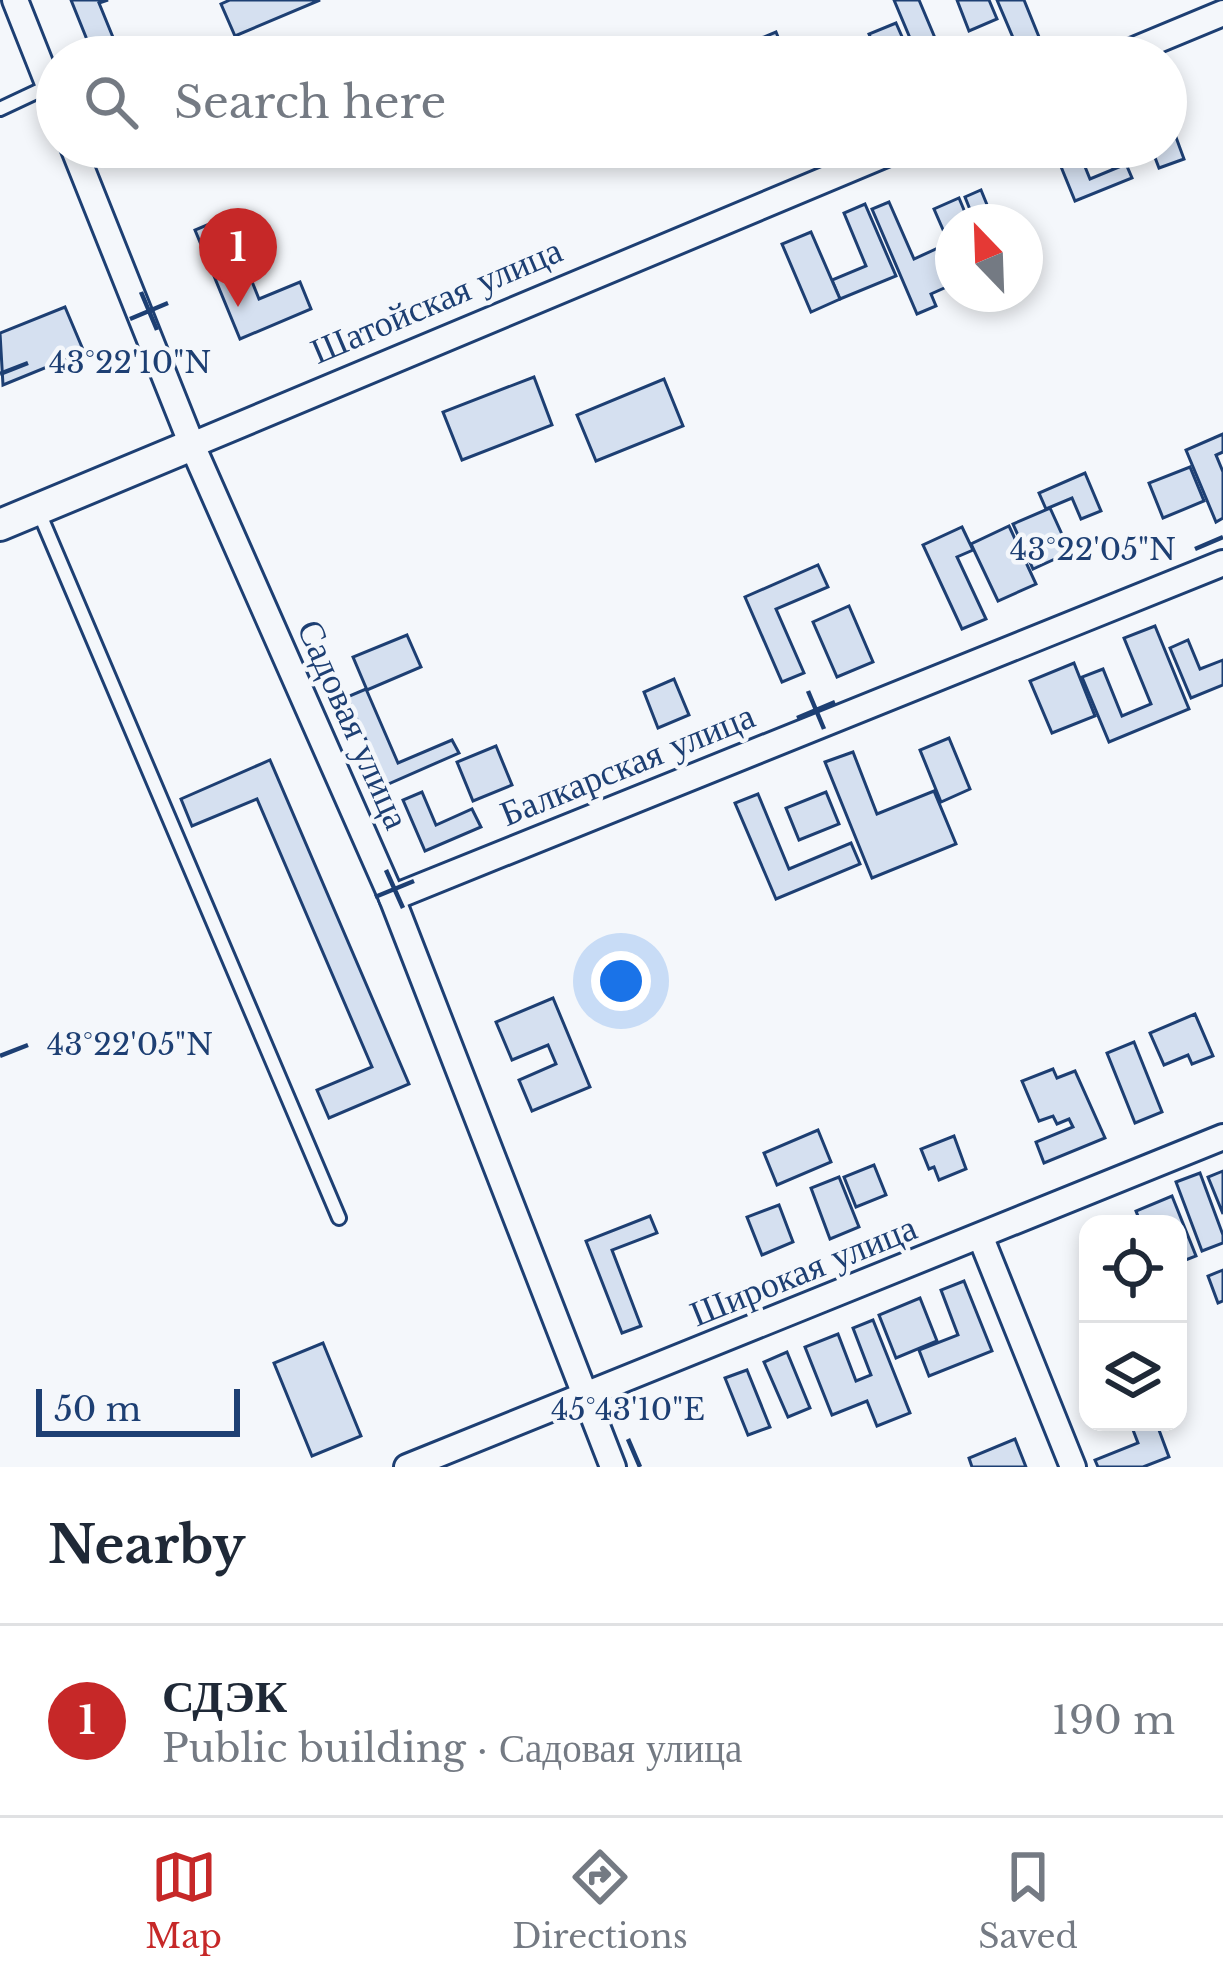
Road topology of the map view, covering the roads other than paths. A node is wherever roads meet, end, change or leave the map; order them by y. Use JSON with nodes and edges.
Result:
{"nodes":[{"id":1,"x":15,"y":0,"type":"edge"},
{"id":2,"x":1223,"y":13,"type":"edge"},
{"id":3,"x":1168,"y":36,"type":"edge"},
{"id":4,"x":36,"y":53,"type":"edge"},
{"id":5,"x":36,"y":100,"type":"edge"},
{"id":6,"x":0,"y":109,"type":"edge"},
{"id":7,"x":82,"y":168,"type":"edge"},
{"id":8,"x":853,"y":168,"type":"edge"},
{"id":9,"x":192,"y":445,"type":"junction"},
{"id":10,"x":38,"y":509,"type":"junction"},
{"id":11,"x":0,"y":525,"type":"edge"},
{"id":12,"x":1223,"y":563,"type":"edge"},
{"id":13,"x":392,"y":898,"type":"junction"},
{"id":14,"x":1223,"y":1137,"type":"edge"},
{"id":15,"x":339,"y":1218,"type":"dead end"},
{"id":16,"x":981,"y":1238,"type":"junction"},
{"id":17,"x":584,"y":1397,"type":"junction"},
{"id":18,"x":407,"y":1467,"type":"edge"},
{"id":19,"x":613,"y":1467,"type":"edge"},
{"id":20,"x":1072,"y":1467,"type":"edge"}],
"edges":[{"from":1,"to":4,"type":"street"},
{"from":2,"to":3,"type":"street"},
{"from":5,"to":6,"type":"lane"},
{"from":7,"to":9,"type":"street","name":"Садовая улица"},
{"from":8,"to":9,"type":"street","name":"Шатойская улица"},
{"from":9,"to":10,"type":"street","name":"Шатойская улица"},
{"from":9,"to":13,"type":"street","name":"Садовая улица"},
{"from":10,"to":11,"type":"street","name":"Шатойская улица"},
{"from":10,"to":15,"type":"lane"},
{"from":12,"to":13,"type":"street","name":"Балкарская улица"},
{"from":13,"to":17,"type":"street","name":"Садовая улица"},
{"from":14,"to":16,"type":"street","name":"Широкая улица"},
{"from":16,"to":17,"type":"street","name":"Широкая улица"},
{"from":16,"to":20,"type":"street"},
{"from":17,"to":18,"type":"street","name":"Широкая улица"},
{"from":17,"to":19,"type":"street","name":"Садовая улица"}]}
